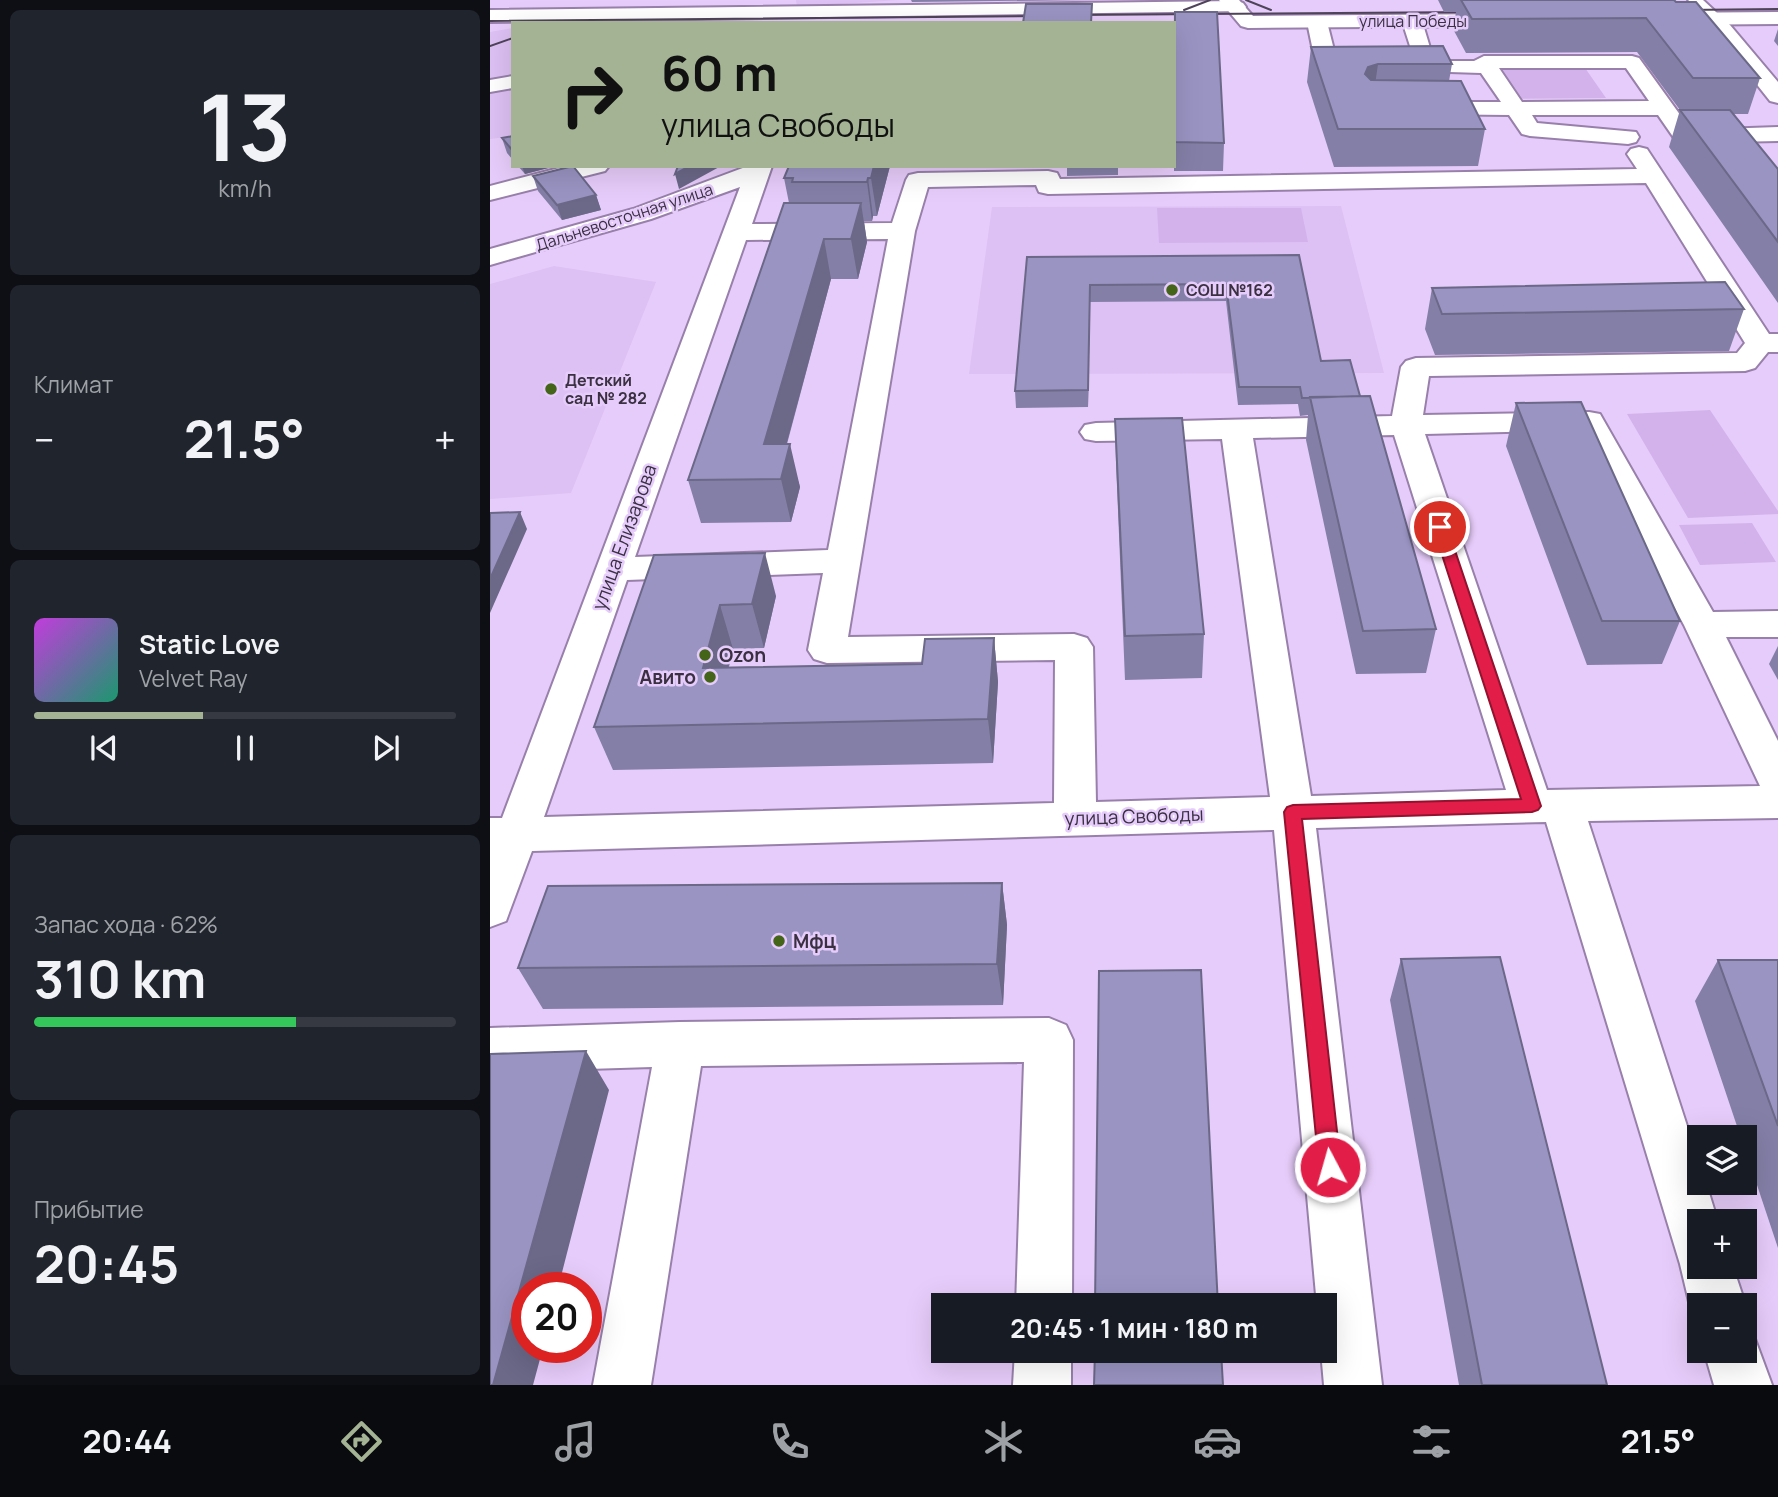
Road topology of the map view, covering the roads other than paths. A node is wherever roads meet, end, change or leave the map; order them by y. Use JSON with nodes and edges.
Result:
{"nodes":[{"id":1,"x":768,"y":0,"type":"edge"},
{"id":2,"x":1778,"y":3,"type":"edge"},
{"id":3,"x":1696,"y":4,"type":"junction"},
{"id":4,"x":1238,"y":10,"type":"edge"},
{"id":5,"x":786,"y":14,"type":"junction"},
{"id":6,"x":490,"y":16,"type":"edge"},
{"id":7,"x":826,"y":18,"type":"edge"},
{"id":8,"x":1711,"y":18,"type":"junction"},
{"id":9,"x":1778,"y":18,"type":"edge"},
{"id":10,"x":1412,"y":21,"type":"junction"},
{"id":11,"x":1317,"y":22,"type":"junction"},
{"id":12,"x":1176,"y":23,"type":"edge"},
{"id":13,"x":1488,"y":67,"type":"junction"},
{"id":14,"x":1328,"y":70,"type":"edge"},
{"id":15,"x":1768,"y":71,"type":"edge"},
{"id":16,"x":511,"y":82,"type":"edge"},
{"id":17,"x":490,"y":86,"type":"edge"},
{"id":18,"x":1778,"y":96,"type":"edge"},
{"id":19,"x":1665,"y":108,"type":"junction"},
{"id":20,"x":1400,"y":109,"type":"edge"},
{"id":21,"x":1517,"y":109,"type":"junction"},
{"id":22,"x":1778,"y":134,"type":"edge"},
{"id":23,"x":1684,"y":136,"type":"junction"},
{"id":24,"x":1628,"y":137,"type":"junction"},
{"id":25,"x":589,"y":168,"type":"edge"},
{"id":26,"x":759,"y":170,"type":"edge"},
{"id":27,"x":1144,"y":176,"type":"edge"},
{"id":28,"x":1653,"y":176,"type":"junction"},
{"id":29,"x":490,"y":193,"type":"edge"},
{"id":30,"x":902,"y":231,"type":"junction"},
{"id":31,"x":736,"y":232,"type":"junction"},
{"id":32,"x":490,"y":257,"type":"edge"},
{"id":33,"x":1769,"y":343,"type":"edge"},
{"id":34,"x":1406,"y":425,"type":"junction"},
{"id":35,"x":1236,"y":429,"type":"junction"},
{"id":36,"x":1096,"y":432,"type":"dead end"},
{"id":37,"x":843,"y":561,"type":"junction"},
{"id":38,"x":612,"y":569,"type":"junction"},
{"id":39,"x":1778,"y":624,"type":"edge"},
{"id":40,"x":1702,"y":625,"type":"junction"},
{"id":41,"x":1778,"y":782,"type":"edge"},
{"id":42,"x":1778,"y":802,"type":"edge"},
{"id":43,"x":1547,"y":805,"type":"junction"},
{"id":44,"x":1293,"y":812,"type":"junction"},
{"id":45,"x":1076,"y":818,"type":"junction"},
{"id":46,"x":503,"y":834,"type":"edge"},
{"id":47,"x":490,"y":908,"type":"edge"},
{"id":48,"x":680,"y":1044,"type":"junction"},
{"id":49,"x":490,"y":1050,"type":"edge"},
{"id":50,"x":1687,"y":1210,"type":"edge"},
{"id":51,"x":1044,"y":1293,"type":"edge"},
{"id":52,"x":1043,"y":1363,"type":"edge"},
{"id":53,"x":1736,"y":1363,"type":"edge"},
{"id":54,"x":622,"y":1385,"type":"edge"},
{"id":55,"x":1042,"y":1385,"type":"edge"},
{"id":56,"x":1353,"y":1385,"type":"edge"},
{"id":57,"x":1743,"y":1385,"type":"edge"}],
"edges":[{"from":1,"to":5,"type":"street"},
{"from":2,"to":3,"type":"street"},
{"from":3,"to":8,"type":"street"},
{"from":3,"to":8,"type":"street"},
{"from":4,"to":7,"type":"street","name":"улица Победы"},
{"from":4,"to":10,"type":"street","name":"улица Победы"},
{"from":4,"to":11,"type":"street","name":"улица Победы"},
{"from":4,"to":12,"type":"street","name":"улица Победы"},
{"from":5,"to":6,"type":"street","name":"улица Победы"},
{"from":5,"to":7,"type":"street","name":"улица Победы"},
{"from":8,"to":9,"type":"street"},
{"from":8,"to":15,"type":"street"},
{"from":10,"to":11,"type":"street","name":"улица Победы"},
{"from":10,"to":13,"type":"street"},
{"from":11,"to":14,"type":"street"},
{"from":13,"to":19,"type":"street"},
{"from":13,"to":21,"type":"street"},
{"from":15,"to":18,"type":"street"},
{"from":16,"to":17,"type":"street"},
{"from":19,"to":21,"type":"street"},
{"from":19,"to":23,"type":"street"},
{"from":20,"to":21,"type":"street"},
{"from":21,"to":24,"type":"street"},
{"from":22,"to":23,"type":"street"},
{"from":23,"to":24,"type":"street"},
{"from":24,"to":28,"type":"street"},
{"from":25,"to":29,"type":"street"},
{"from":26,"to":31,"type":"street","name":"улица Елизарова"},
{"from":26,"to":32,"type":"street","name":"Дальневосточная улица"},
{"from":27,"to":28,"type":"street"},
{"from":27,"to":30,"type":"street"},
{"from":28,"to":33,"type":"street"},
{"from":30,"to":31,"type":"street"},
{"from":30,"to":37,"type":"street"},
{"from":31,"to":38,"type":"street","name":"улица Елизарова"},
{"from":33,"to":34,"type":"street"},
{"from":34,"to":35,"type":"street"},
{"from":34,"to":40,"type":"street"},
{"from":34,"to":43,"type":"street"},
{"from":35,"to":36,"type":"street"},
{"from":35,"to":44,"type":"street"},
{"from":37,"to":38,"type":"street"},
{"from":37,"to":45,"type":"street"},
{"from":38,"to":46,"type":"street","name":"улица Елизарова"},
{"from":39,"to":40,"type":"street"},
{"from":40,"to":41,"type":"street"},
{"from":42,"to":43,"type":"street","name":"улица Свободы"},
{"from":43,"to":44,"type":"street","name":"улица Свободы"},
{"from":43,"to":50,"type":"street"},
{"from":44,"to":45,"type":"street","name":"улица Свободы"},
{"from":44,"to":56,"type":"street"},
{"from":45,"to":46,"type":"street","name":"улица Свободы"},
{"from":46,"to":47,"type":"street","name":"улица Елизарова"},
{"from":48,"to":49,"type":"street"},
{"from":48,"to":51,"type":"street"},
{"from":48,"to":54,"type":"street"},
{"from":52,"to":55,"type":"street"},
{"from":53,"to":57,"type":"street"}]}
